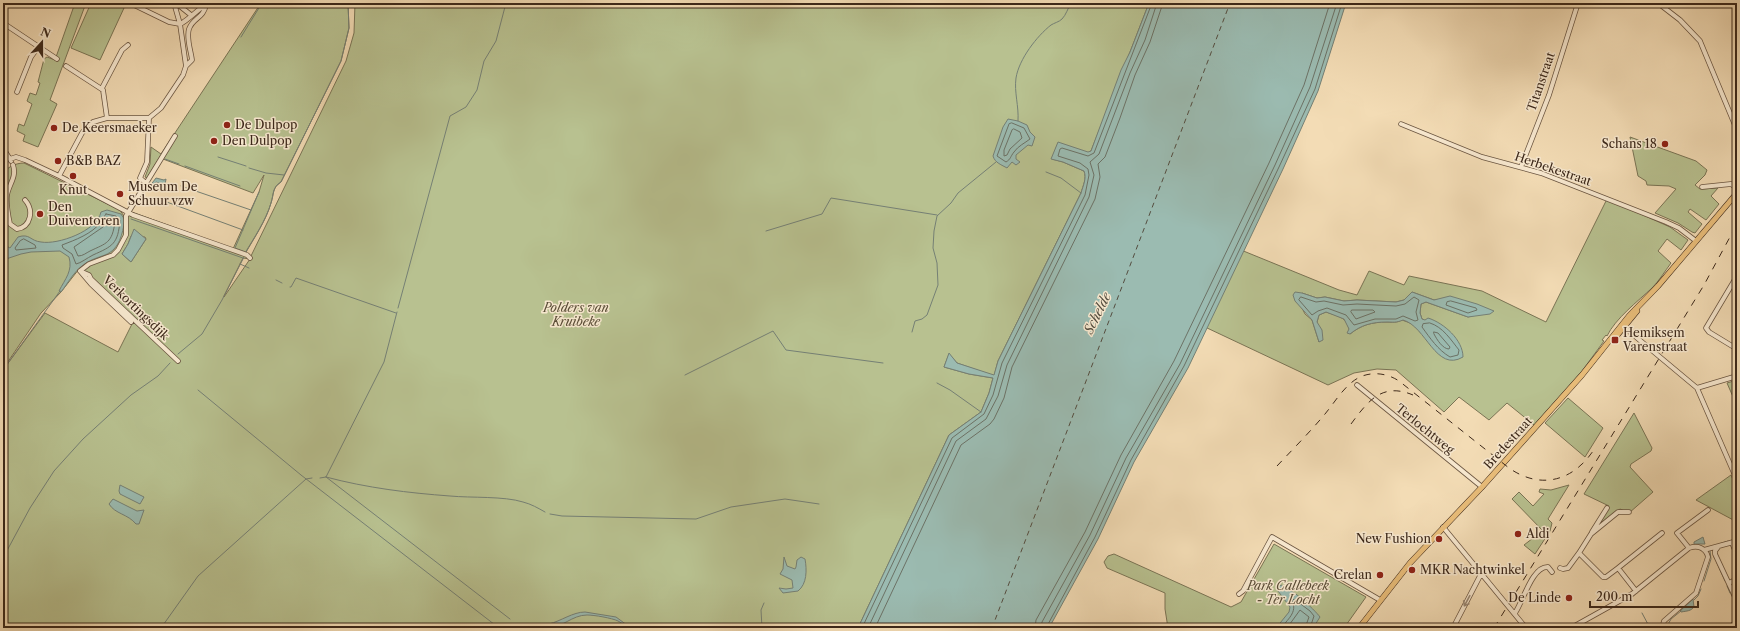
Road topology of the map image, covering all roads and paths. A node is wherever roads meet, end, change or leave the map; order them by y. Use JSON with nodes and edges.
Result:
{"nodes":[{"id":1,"x":130,"y":3,"type":"edge"},
{"id":2,"x":175,"y":3,"type":"edge"},
{"id":3,"x":207,"y":3,"type":"edge"},
{"id":4,"x":1578,"y":3,"type":"edge"},
{"id":5,"x":1658,"y":3,"type":"edge"},
{"id":6,"x":191,"y":15,"type":"junction"},
{"id":7,"x":3,"y":23,"type":"edge"},
{"id":8,"x":180,"y":24,"type":"junction"},
{"id":9,"x":128,"y":45,"type":"dead end"},
{"id":10,"x":39,"y":46,"type":"junction"},
{"id":11,"x":57,"y":59,"type":"dead end"},
{"id":12,"x":66,"y":66,"type":"dead end"},
{"id":13,"x":186,"y":66,"type":"junction"},
{"id":14,"x":102,"y":88,"type":"junction"},
{"id":15,"x":17,"y":92,"type":"dead end"},
{"id":16,"x":107,"y":118,"type":"junction"},
{"id":17,"x":149,"y":118,"type":"junction"},
{"id":18,"x":1401,"y":124,"type":"dead end"},
{"id":19,"x":1737,"y":130,"type":"edge"},
{"id":20,"x":176,"y":136,"type":"dead end"},
{"id":21,"x":3,"y":148,"type":"edge"},
{"id":22,"x":12,"y":162,"type":"junction"},
{"id":23,"x":1521,"y":167,"type":"junction"},
{"id":24,"x":59,"y":176,"type":"junction"},
{"id":25,"x":147,"y":184,"type":"junction"},
{"id":26,"x":1702,"y":188,"type":"dead end"},
{"id":27,"x":1737,"y":188,"type":"edge"},
{"id":28,"x":1737,"y":193,"type":"edge"},
{"id":29,"x":25,"y":200,"type":"dead end"},
{"id":30,"x":128,"y":212,"type":"junction"},
{"id":31,"x":1696,"y":241,"type":"junction"},
{"id":32,"x":250,"y":258,"type":"dead end"},
{"id":33,"x":80,"y":271,"type":"junction"},
{"id":34,"x":1737,"y":276,"type":"edge"},
{"id":35,"x":1658,"y":286,"type":"junction"},
{"id":36,"x":131,"y":322,"type":"dead end"},
{"id":37,"x":1624,"y":327,"type":"junction"},
{"id":38,"x":1737,"y":349,"type":"edge"},
{"id":39,"x":178,"y":361,"type":"dead end"},
{"id":40,"x":1586,"y":371,"type":"junction"},
{"id":41,"x":1737,"y":376,"type":"edge"},
{"id":42,"x":1357,"y":385,"type":"dead end"},
{"id":43,"x":1697,"y":388,"type":"junction"},
{"id":44,"x":1737,"y":480,"type":"edge"},
{"id":45,"x":1482,"y":487,"type":"junction"},
{"id":46,"x":1607,"y":508,"type":"dead end"},
{"id":47,"x":1708,"y":510,"type":"dead end"},
{"id":48,"x":1629,"y":512,"type":"dead end"},
{"id":49,"x":1443,"y":527,"type":"junction"},
{"id":50,"x":1662,"y":533,"type":"dead end"},
{"id":51,"x":1590,"y":534,"type":"junction"},
{"id":52,"x":1737,"y":541,"type":"edge"},
{"id":53,"x":1732,"y":543,"type":"junction"},
{"id":54,"x":1718,"y":547,"type":"junction"},
{"id":55,"x":1689,"y":548,"type":"junction"},
{"id":56,"x":1704,"y":550,"type":"junction"},
{"id":57,"x":1579,"y":553,"type":"junction"},
{"id":58,"x":1737,"y":555,"type":"edge"},
{"id":59,"x":1560,"y":568,"type":"dead end"},
{"id":60,"x":1618,"y":568,"type":"junction"},
{"id":61,"x":1552,"y":572,"type":"dead end"},
{"id":62,"x":1481,"y":574,"type":"junction"},
{"id":63,"x":1737,"y":579,"type":"edge"},
{"id":64,"x":1729,"y":583,"type":"junction"},
{"id":65,"x":1636,"y":591,"type":"junction"},
{"id":66,"x":1239,"y":594,"type":"dead end"},
{"id":67,"x":1380,"y":600,"type":"junction"},
{"id":68,"x":1737,"y":601,"type":"edge"},
{"id":69,"x":1515,"y":613,"type":"junction"},
{"id":70,"x":1737,"y":622,"type":"edge"},
{"id":71,"x":1359,"y":628,"type":"edge"},
{"id":72,"x":1453,"y":628,"type":"edge"},
{"id":73,"x":1526,"y":628,"type":"edge"},
{"id":74,"x":1571,"y":628,"type":"edge"},
{"id":75,"x":1662,"y":628,"type":"edge"},
{"id":76,"x":1728,"y":628,"type":"edge"}],
"edges":[{"from":1,"to":8,"type":"street"},
{"from":2,"to":6,"type":"street"},
{"from":2,"to":8,"type":"street"},
{"from":3,"to":6,"type":"street"},
{"from":3,"to":13,"type":"street"},
{"from":4,"to":23,"type":"street","name":"Titanstraat"},
{"from":5,"to":19,"type":"street"},
{"from":6,"to":8,"type":"street"},
{"from":7,"to":10,"type":"street"},
{"from":8,"to":13,"type":"street"},
{"from":9,"to":14,"type":"street"},
{"from":10,"to":11,"type":"street"},
{"from":10,"to":15,"type":"street"},
{"from":12,"to":14,"type":"street"},
{"from":13,"to":17,"type":"street"},
{"from":14,"to":16,"type":"street"},
{"from":16,"to":17,"type":"street"},
{"from":16,"to":24,"type":"street"},
{"from":17,"to":25,"type":"street"},
{"from":18,"to":23,"type":"street","name":"Herbekestraat"},
{"from":20,"to":25,"type":"street"},
{"from":21,"to":22,"type":"street"},
{"from":22,"to":24,"type":"street"},
{"from":22,"to":29,"type":"street"},
{"from":23,"to":31,"type":"street","name":"Herbekestraat"},
{"from":24,"to":30,"type":"street"},
{"from":25,"to":30,"type":"street"},
{"from":26,"to":27,"type":"street"},
{"from":28,"to":31,"type":"main road","name":"Bredestraat"},
{"from":30,"to":32,"type":"street"},
{"from":30,"to":33,"type":"street","name":"Verkortingsdijk"},
{"from":31,"to":35,"type":"main road","name":"Bredestraat"},
{"from":33,"to":36,"type":"street","name":"Verkortingsdijk"},
{"from":33,"to":39,"type":"street","name":"Verkortingsdijk"},
{"from":34,"to":38,"type":"street"},
{"from":35,"to":37,"type":"main road","name":"Bredestraat"},
{"from":35,"to":40,"type":"main road","name":"Bredestraat"},
{"from":37,"to":40,"type":"main road","name":"Bredestraat"},
{"from":37,"to":43,"type":"street"},
{"from":40,"to":45,"type":"main road","name":"Bredestraat"},
{"from":41,"to":43,"type":"street"},
{"from":42,"to":45,"type":"street","name":"Terlochtweg"},
{"from":43,"to":44,"type":"street"},
{"from":45,"to":49,"type":"main road","name":"Bredestraat"},
{"from":46,"to":51,"type":"street"},
{"from":47,"to":55,"type":"street"},
{"from":48,"to":51,"type":"street"},
{"from":49,"to":62,"type":"street"},
{"from":49,"to":67,"type":"main road","name":"Bredestraat"},
{"from":50,"to":60,"type":"street"},
{"from":51,"to":57,"type":"street"},
{"from":52,"to":53,"type":"street"},
{"from":53,"to":54,"type":"street"},
{"from":53,"to":58,"type":"street"},
{"from":54,"to":56,"type":"street"},
{"from":54,"to":64,"type":"street"},
{"from":55,"to":56,"type":"street"},
{"from":55,"to":65,"type":"street"},
{"from":56,"to":75,"type":"street"},
{"from":57,"to":59,"type":"street"},
{"from":57,"to":60,"type":"street"},
{"from":60,"to":65,"type":"street"},
{"from":61,"to":69,"type":"street"},
{"from":62,"to":69,"type":"street"},
{"from":62,"to":72,"type":"street","one_way":true},
{"from":63,"to":64,"type":"street"},
{"from":64,"to":68,"type":"street"},
{"from":65,"to":74,"type":"street"},
{"from":66,"to":67,"type":"street"},
{"from":67,"to":71,"type":"main road","name":"Bredestraat"},
{"from":69,"to":73,"type":"street"},
{"from":70,"to":76,"type":"street"}]}
